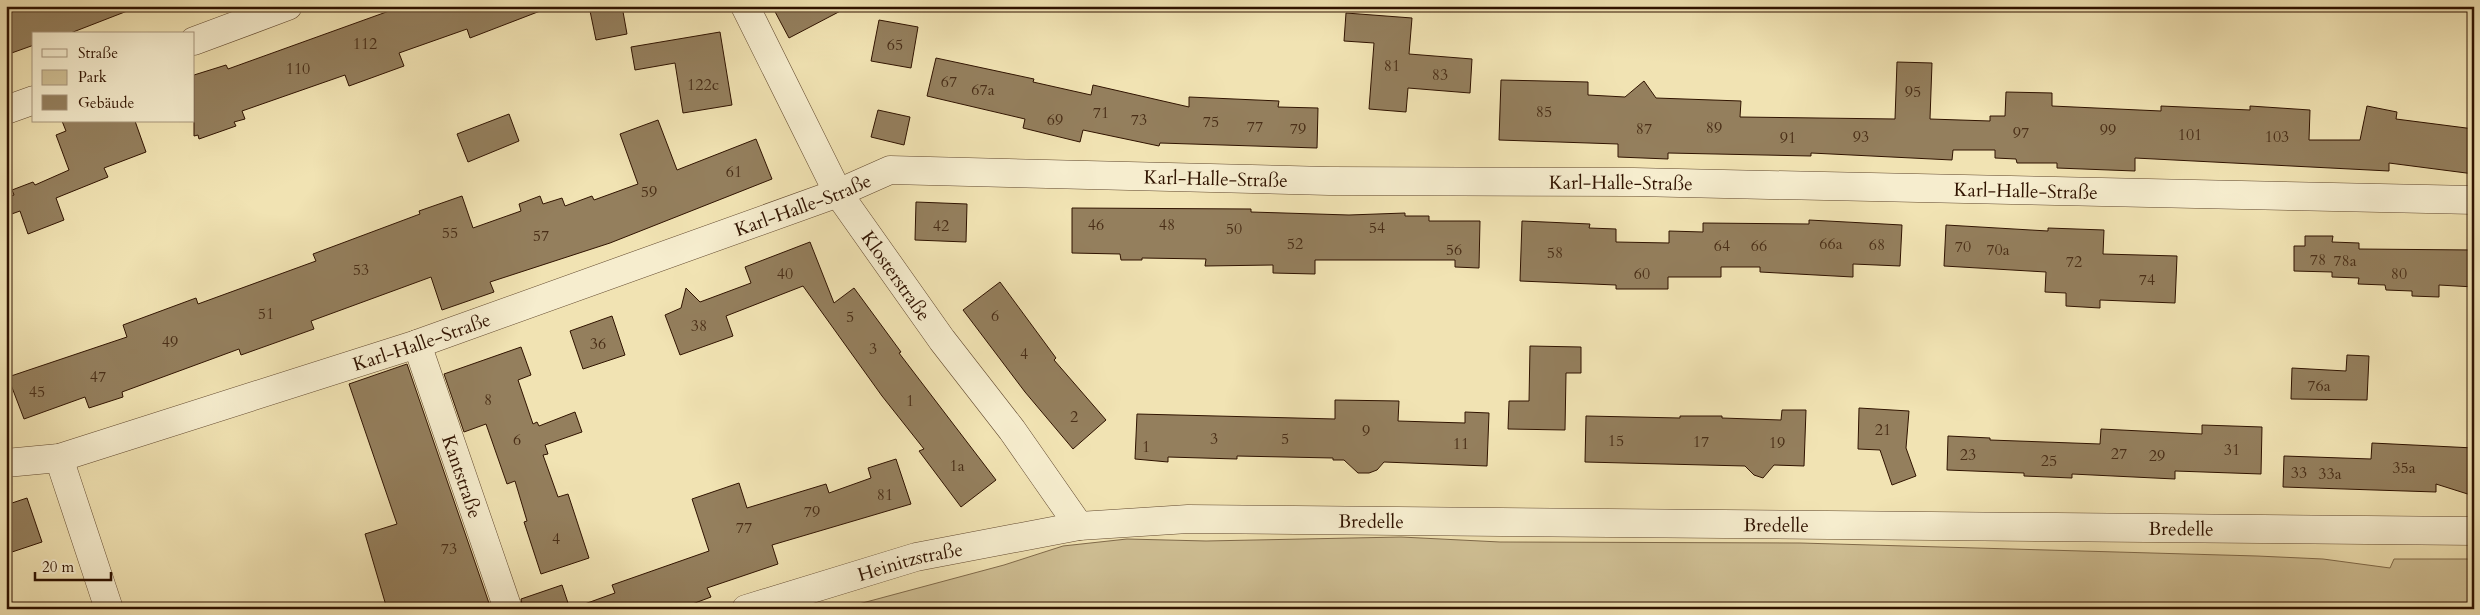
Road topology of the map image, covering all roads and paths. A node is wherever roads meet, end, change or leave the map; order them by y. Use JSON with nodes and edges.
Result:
{"nodes":[{"id":1,"x":288,"y":6,"type":"edge"},
{"id":2,"x":746,"y":6,"type":"edge"},
{"id":3,"x":255,"y":12,"type":"edge"},
{"id":4,"x":195,"y":41,"type":"edge"},
{"id":5,"x":32,"y":101,"type":"edge"},
{"id":6,"x":6,"y":110,"type":"edge"},
{"id":7,"x":838,"y":193,"type":"junction"},
{"id":8,"x":2474,"y":200,"type":"edge"},
{"id":9,"x":417,"y":344,"type":"junction"},
{"id":10,"x":59,"y":458,"type":"junction"},
{"id":11,"x":6,"y":463,"type":"edge"},
{"id":12,"x":1079,"y":526,"type":"junction"},
{"id":13,"x":2474,"y":531,"type":"edge"},
{"id":14,"x":109,"y":609,"type":"edge"},
{"id":15,"x":508,"y":609,"type":"edge"},
{"id":16,"x":746,"y":609,"type":"edge"}],
"edges":[{"from":1,"to":3,"type":"street"},
{"from":2,"to":7,"type":"street","name":"Klosterstraße"},
{"from":3,"to":4,"type":"street"},
{"from":5,"to":6,"type":"street"},
{"from":7,"to":8,"type":"street","name":"Karl-Halle-Straße"},
{"from":7,"to":9,"type":"street","name":"Karl-Halle-Straße"},
{"from":7,"to":12,"type":"street","name":"Klosterstraße"},
{"from":9,"to":10,"type":"street","name":"Karl-Halle-Straße"},
{"from":9,"to":15,"type":"street","name":"Kantstraße"},
{"from":10,"to":11,"type":"street","name":"Karl-Halle-Straße"},
{"from":10,"to":14,"type":"street"},
{"from":12,"to":13,"type":"street","name":"Bredelle"},
{"from":12,"to":16,"type":"street","name":"Heinitzstraße"}]}
